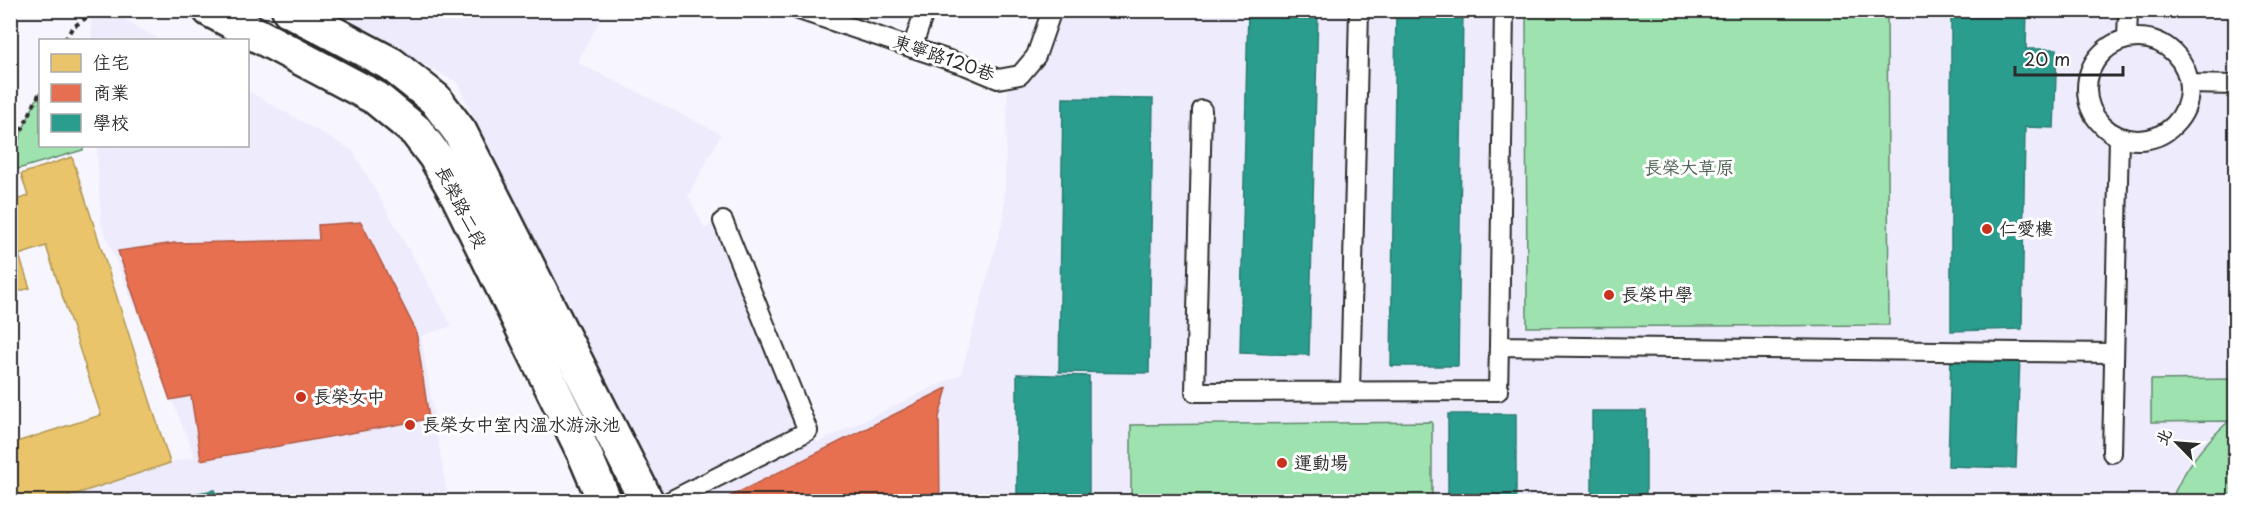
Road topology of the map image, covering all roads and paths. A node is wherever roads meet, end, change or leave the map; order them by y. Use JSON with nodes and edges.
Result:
{"nodes":[{"id":1,"x":97,"y":10,"type":"edge"},
{"id":2,"x":210,"y":10,"type":"edge"},
{"id":3,"x":289,"y":10,"type":"edge"},
{"id":4,"x":799,"y":10,"type":"edge"},
{"id":5,"x":924,"y":10,"type":"edge"},
{"id":6,"x":1052,"y":10,"type":"edge"},
{"id":7,"x":1359,"y":10,"type":"edge"},
{"id":8,"x":1504,"y":10,"type":"edge"},
{"id":9,"x":2128,"y":10,"type":"edge"},
{"id":10,"x":66,"y":39,"type":"edge"},
{"id":11,"x":2127,"y":39,"type":"junction"},
{"id":12,"x":912,"y":48,"type":"junction"},
{"id":13,"x":2189,"y":84,"type":"junction"},
{"id":14,"x":2235,"y":85,"type":"edge"},
{"id":15,"x":39,"y":95,"type":"edge"},
{"id":16,"x":1202,"y":110,"type":"dead end"},
{"id":17,"x":2119,"y":137,"type":"junction"},
{"id":18,"x":10,"y":155,"type":"edge"},
{"id":19,"x":723,"y":221,"type":"dead end"},
{"id":20,"x":1499,"y":346,"type":"junction"},
{"id":21,"x":2113,"y":353,"type":"junction"},
{"id":22,"x":1350,"y":391,"type":"junction"},
{"id":23,"x":2112,"y":453,"type":"dead end"},
{"id":24,"x":605,"y":501,"type":"edge"},
{"id":25,"x":647,"y":501,"type":"edge"},
{"id":26,"x":668,"y":501,"type":"edge"}],
"edges":[{"from":1,"to":10,"type":"path"},
{"from":2,"to":24,"type":"street","name":"長榮路二段"},
{"from":3,"to":25,"type":"street","name":"長榮路二段"},
{"from":4,"to":12,"type":"lane","name":"東寧路120巷"},
{"from":5,"to":12,"type":"lane"},
{"from":6,"to":12,"type":"lane","name":"東寧路120巷"},
{"from":7,"to":22,"type":"lane"},
{"from":8,"to":20,"type":"lane"},
{"from":9,"to":11,"type":"lane"},
{"from":11,"to":13,"type":"lane"},
{"from":11,"to":17,"type":"lane"},
{"from":13,"to":14,"type":"lane"},
{"from":13,"to":17,"type":"lane"},
{"from":15,"to":18,"type":"path"},
{"from":16,"to":22,"type":"lane"},
{"from":17,"to":21,"type":"lane"},
{"from":19,"to":26,"type":"lane"},
{"from":20,"to":21,"type":"lane"},
{"from":20,"to":22,"type":"lane"},
{"from":21,"to":23,"type":"lane"}]}
